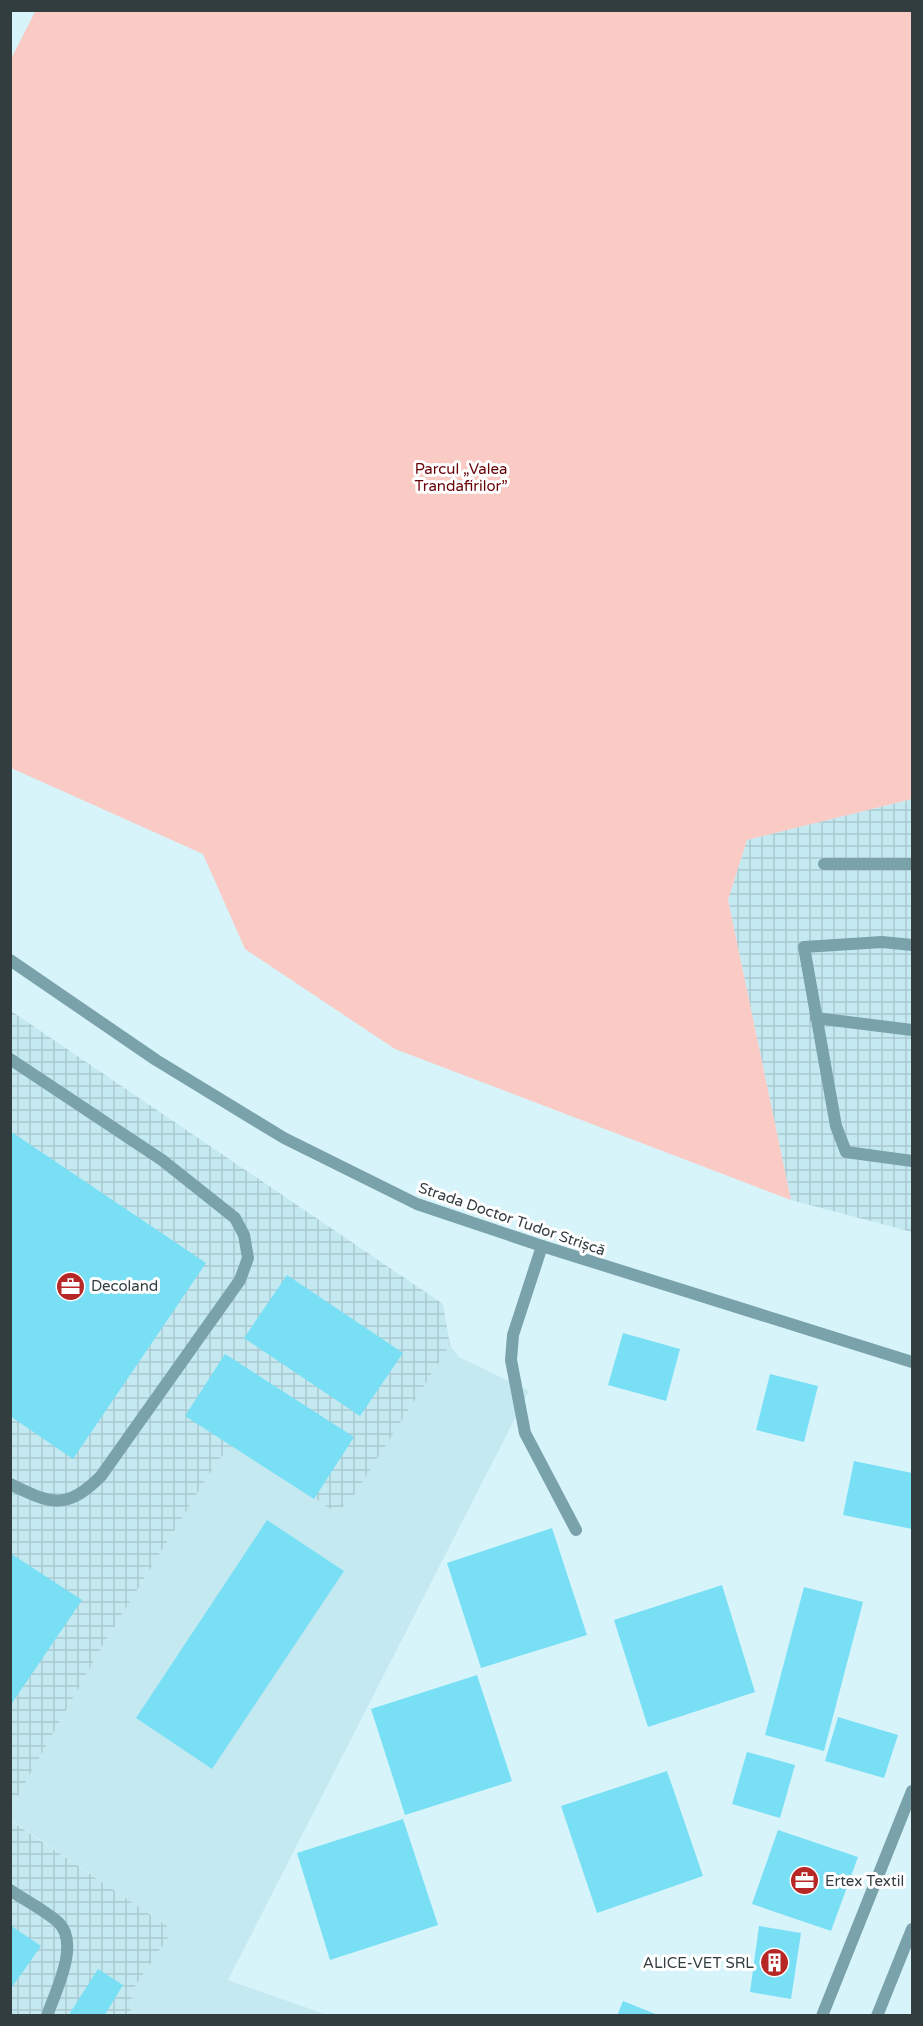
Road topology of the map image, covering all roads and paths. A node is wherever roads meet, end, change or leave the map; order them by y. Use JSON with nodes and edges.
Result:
{"nodes":[{"id":1,"x":824,"y":864,"type":"dead end"},
{"id":2,"x":912,"y":864,"type":"edge"},
{"id":3,"x":912,"y":945,"type":"edge"},
{"id":4,"x":10,"y":960,"type":"edge"},
{"id":5,"x":816,"y":1018,"type":"junction"},
{"id":6,"x":912,"y":1030,"type":"edge"},
{"id":7,"x":10,"y":1059,"type":"edge"},
{"id":8,"x":912,"y":1161,"type":"edge"},
{"id":9,"x":542,"y":1246,"type":"junction"},
{"id":10,"x":912,"y":1362,"type":"edge"},
{"id":11,"x":10,"y":1484,"type":"edge"},
{"id":12,"x":576,"y":1530,"type":"dead end"},
{"id":13,"x":912,"y":1791,"type":"edge"},
{"id":14,"x":10,"y":1890,"type":"edge"},
{"id":15,"x":912,"y":1929,"type":"edge"},
{"id":16,"x":47,"y":2016,"type":"edge"},
{"id":17,"x":822,"y":2016,"type":"edge"},
{"id":18,"x":877,"y":2016,"type":"edge"}],
"edges":[{"from":1,"to":2,"type":"street"},
{"from":3,"to":5,"type":"street"},
{"from":4,"to":9,"type":"street","name":"Strada Doctor Tudor Strișcă"},
{"from":5,"to":6,"type":"street"},
{"from":5,"to":8,"type":"street"},
{"from":7,"to":11,"type":"street"},
{"from":9,"to":10,"type":"street","name":"Strada Doctor Tudor Strișcă"},
{"from":9,"to":12,"type":"street"},
{"from":13,"to":17,"type":"street"},
{"from":14,"to":16,"type":"street"},
{"from":15,"to":18,"type":"street"}]}
